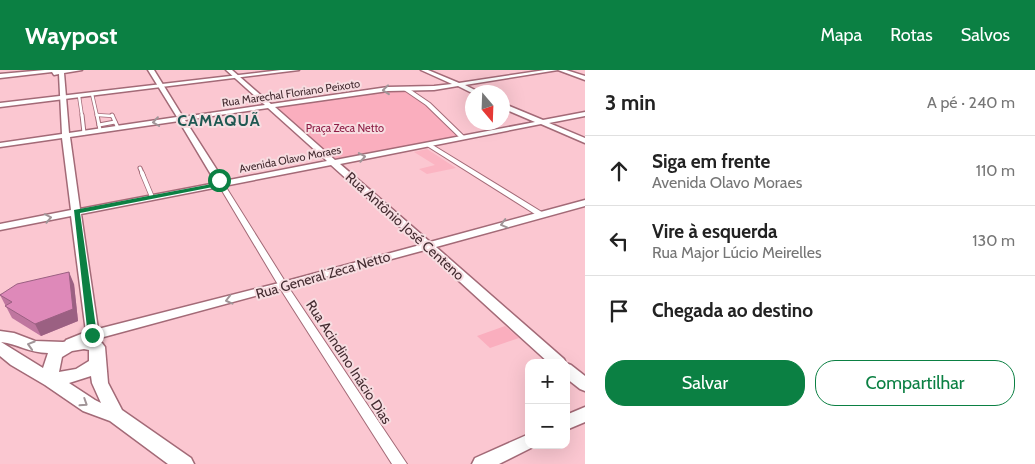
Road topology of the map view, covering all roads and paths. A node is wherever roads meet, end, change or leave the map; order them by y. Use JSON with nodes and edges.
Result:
{"nodes":[{"id":1,"x":79,"y":70,"type":"edge"},
{"id":2,"x":151,"y":70,"type":"edge"},
{"id":3,"x":296,"y":70,"type":"edge"},
{"id":4,"x":424,"y":70,"type":"edge"},
{"id":5,"x":556,"y":70,"type":"edge"},
{"id":6,"x":561,"y":70,"type":"edge"},
{"id":7,"x":61,"y":71,"type":"edge"},
{"id":8,"x":232,"y":74,"type":"edge"},
{"id":9,"x":0,"y":77,"type":"edge"},
{"id":10,"x":585,"y":78,"type":"edge"},
{"id":11,"x":459,"y":85,"type":"junction"},
{"id":12,"x":161,"y":86,"type":"junction"},
{"id":13,"x":465,"y":87,"type":"edge"},
{"id":14,"x":406,"y":89,"type":"junction"},
{"id":15,"x":92,"y":94,"type":"junction"},
{"id":16,"x":79,"y":96,"type":"junction"},
{"id":17,"x":64,"y":98,"type":"junction"},
{"id":18,"x":0,"y":105,"type":"edge"},
{"id":19,"x":269,"y":106,"type":"junction"},
{"id":20,"x":510,"y":108,"type":"edge"},
{"id":21,"x":585,"y":114,"type":"edge"},
{"id":22,"x":97,"y":115,"type":"junction"},
{"id":23,"x":181,"y":119,"type":"junction"},
{"id":24,"x":543,"y":123,"type":"junction"},
{"id":25,"x":116,"y":125,"type":"junction"},
{"id":26,"x":100,"y":128,"type":"junction"},
{"id":27,"x":84,"y":133,"type":"junction"},
{"id":28,"x":66,"y":135,"type":"junction"},
{"id":29,"x":463,"y":138,"type":"junction"},
{"id":30,"x":585,"y":141,"type":"edge"},
{"id":31,"x":0,"y":145,"type":"edge"},
{"id":32,"x":429,"y":145,"type":"junction"},
{"id":33,"x":334,"y":162,"type":"junction"},
{"id":34,"x":140,"y":168,"type":"dead end"},
{"id":35,"x":221,"y":184,"type":"junction"},
{"id":36,"x":152,"y":197,"type":"junction"},
{"id":37,"x":585,"y":203,"type":"edge"},
{"id":38,"x":77,"y":212,"type":"junction"},
{"id":39,"x":540,"y":214,"type":"junction"},
{"id":40,"x":0,"y":227,"type":"edge"},
{"id":41,"x":426,"y":246,"type":"junction"},
{"id":42,"x":284,"y":286,"type":"junction"},
{"id":43,"x":0,"y":336,"type":"edge"},
{"id":44,"x":0,"y":347,"type":"edge"},
{"id":45,"x":63,"y":348,"type":"junction"},
{"id":46,"x":95,"y":348,"type":"junction"},
{"id":47,"x":555,"y":359,"type":"edge"},
{"id":48,"x":570,"y":372,"type":"edge"},
{"id":49,"x":51,"y":380,"type":"junction"},
{"id":50,"x":585,"y":385,"type":"edge"},
{"id":51,"x":585,"y":414,"type":"edge"},
{"id":52,"x":116,"y":415,"type":"junction"},
{"id":53,"x":570,"y":421,"type":"edge"},
{"id":54,"x":525,"y":443,"type":"edge"},
{"id":55,"x":184,"y":464,"type":"edge"},
{"id":56,"x":400,"y":464,"type":"edge"},
{"id":57,"x":481,"y":464,"type":"edge"}],
"edges":[{"from":1,"to":7,"type":"street"},
{"from":2,"to":12,"type":"street","name":"Rua Acindino Inácio Dias"},
{"from":3,"to":8,"type":"main road"},
{"from":4,"to":11,"type":"street"},
{"from":5,"to":11,"type":"street","name":"Rua Marechal Floriano Peixoto"},
{"from":6,"to":10,"type":"street"},
{"from":7,"to":9,"type":"street"},
{"from":7,"to":17,"type":"street"},
{"from":8,"to":12,"type":"main road"},
{"from":8,"to":19,"type":"street","name":"Rua Antônio José Centeno"},
{"from":11,"to":13,"type":"street"},
{"from":11,"to":14,"type":"street","name":"Rua Marechal Floriano Peixoto"},
{"from":12,"to":15,"type":"main road"},
{"from":12,"to":23,"type":"street","name":"Rua Acindino Inácio Dias"},
{"from":14,"to":19,"type":"street","name":"Rua Marechal Floriano Peixoto","one_way":true},
{"from":14,"to":29,"type":"street"},
{"from":15,"to":16,"type":"main road"},
{"from":15,"to":22,"type":"lane"},
{"from":16,"to":17,"type":"main road"},
{"from":16,"to":27,"type":"lane"},
{"from":17,"to":18,"type":"main road"},
{"from":17,"to":28,"type":"street"},
{"from":19,"to":23,"type":"street","name":"Rua Marechal Floriano Peixoto"},
{"from":19,"to":33,"type":"street","name":"Rua Antônio José Centeno"},
{"from":20,"to":24,"type":"street"},
{"from":21,"to":24,"type":"street","name":"Avenida Olavo Moraes"},
{"from":22,"to":25,"type":"lane"},
{"from":22,"to":26,"type":"lane"},
{"from":23,"to":25,"type":"street","name":"Rua Marechal Floriano Peixoto","one_way":true},
{"from":23,"to":35,"type":"street","name":"Rua Acindino Inácio Dias"},
{"from":24,"to":29,"type":"street","name":"Avenida Olavo Moraes"},
{"from":24,"to":30,"type":"street"},
{"from":25,"to":26,"type":"street","name":"Rua Marechal Floriano Peixoto"},
{"from":26,"to":27,"type":"street","name":"Rua Marechal Floriano Peixoto"},
{"from":27,"to":28,"type":"street","name":"Rua Marechal Floriano Peixoto"},
{"from":28,"to":31,"type":"street","name":"Rua Marechal Floriano Peixoto"},
{"from":28,"to":38,"type":"street"},
{"from":29,"to":32,"type":"street","name":"Avenida Olavo Moraes"},
{"from":33,"to":32,"type":"street","name":"Avenida Olavo Moraes","one_way":true},
{"from":32,"to":39,"type":"street"},
{"from":33,"to":35,"type":"street","name":"Avenida Olavo Moraes"},
{"from":33,"to":41,"type":"street","name":"Rua Antônio José Centeno"},
{"from":34,"to":36,"type":"lane"},
{"from":35,"to":36,"type":"street","name":"Avenida Olavo Moraes"},
{"from":35,"to":42,"type":"street","name":"Rua Acindino Inácio Dias"},
{"from":36,"to":38,"type":"street","name":"Avenida Olavo Moraes"},
{"from":37,"to":39,"type":"street","name":"Rua General Zeca Netto"},
{"from":40,"to":38,"type":"street","name":"Avenida Olavo Moraes","one_way":true},
{"from":38,"to":46,"type":"street"},
{"from":39,"to":41,"type":"street","name":"Rua General Zeca Netto","one_way":true},
{"from":41,"to":42,"type":"street","name":"Rua General Zeca Netto"},
{"from":41,"to":47,"type":"street","name":"Rua Antônio José Centeno"},
{"from":42,"to":46,"type":"street","name":"Rua General Zeca Netto","one_way":true},
{"from":42,"to":56,"type":"street","name":"Rua Acindino Inácio Dias"},
{"from":45,"to":43,"type":"main road","one_way":true},
{"from":44,"to":49,"type":"main road"},
{"from":45,"to":46,"type":"main road"},
{"from":45,"to":49,"type":"main road"},
{"from":46,"to":49,"type":"main road"},
{"from":46,"to":52,"type":"main road"},
{"from":48,"to":50,"type":"street"},
{"from":49,"to":52,"type":"main road","one_way":true},
{"from":51,"to":53,"type":"street"},
{"from":52,"to":55,"type":"main road"},
{"from":54,"to":57,"type":"street"}]}
